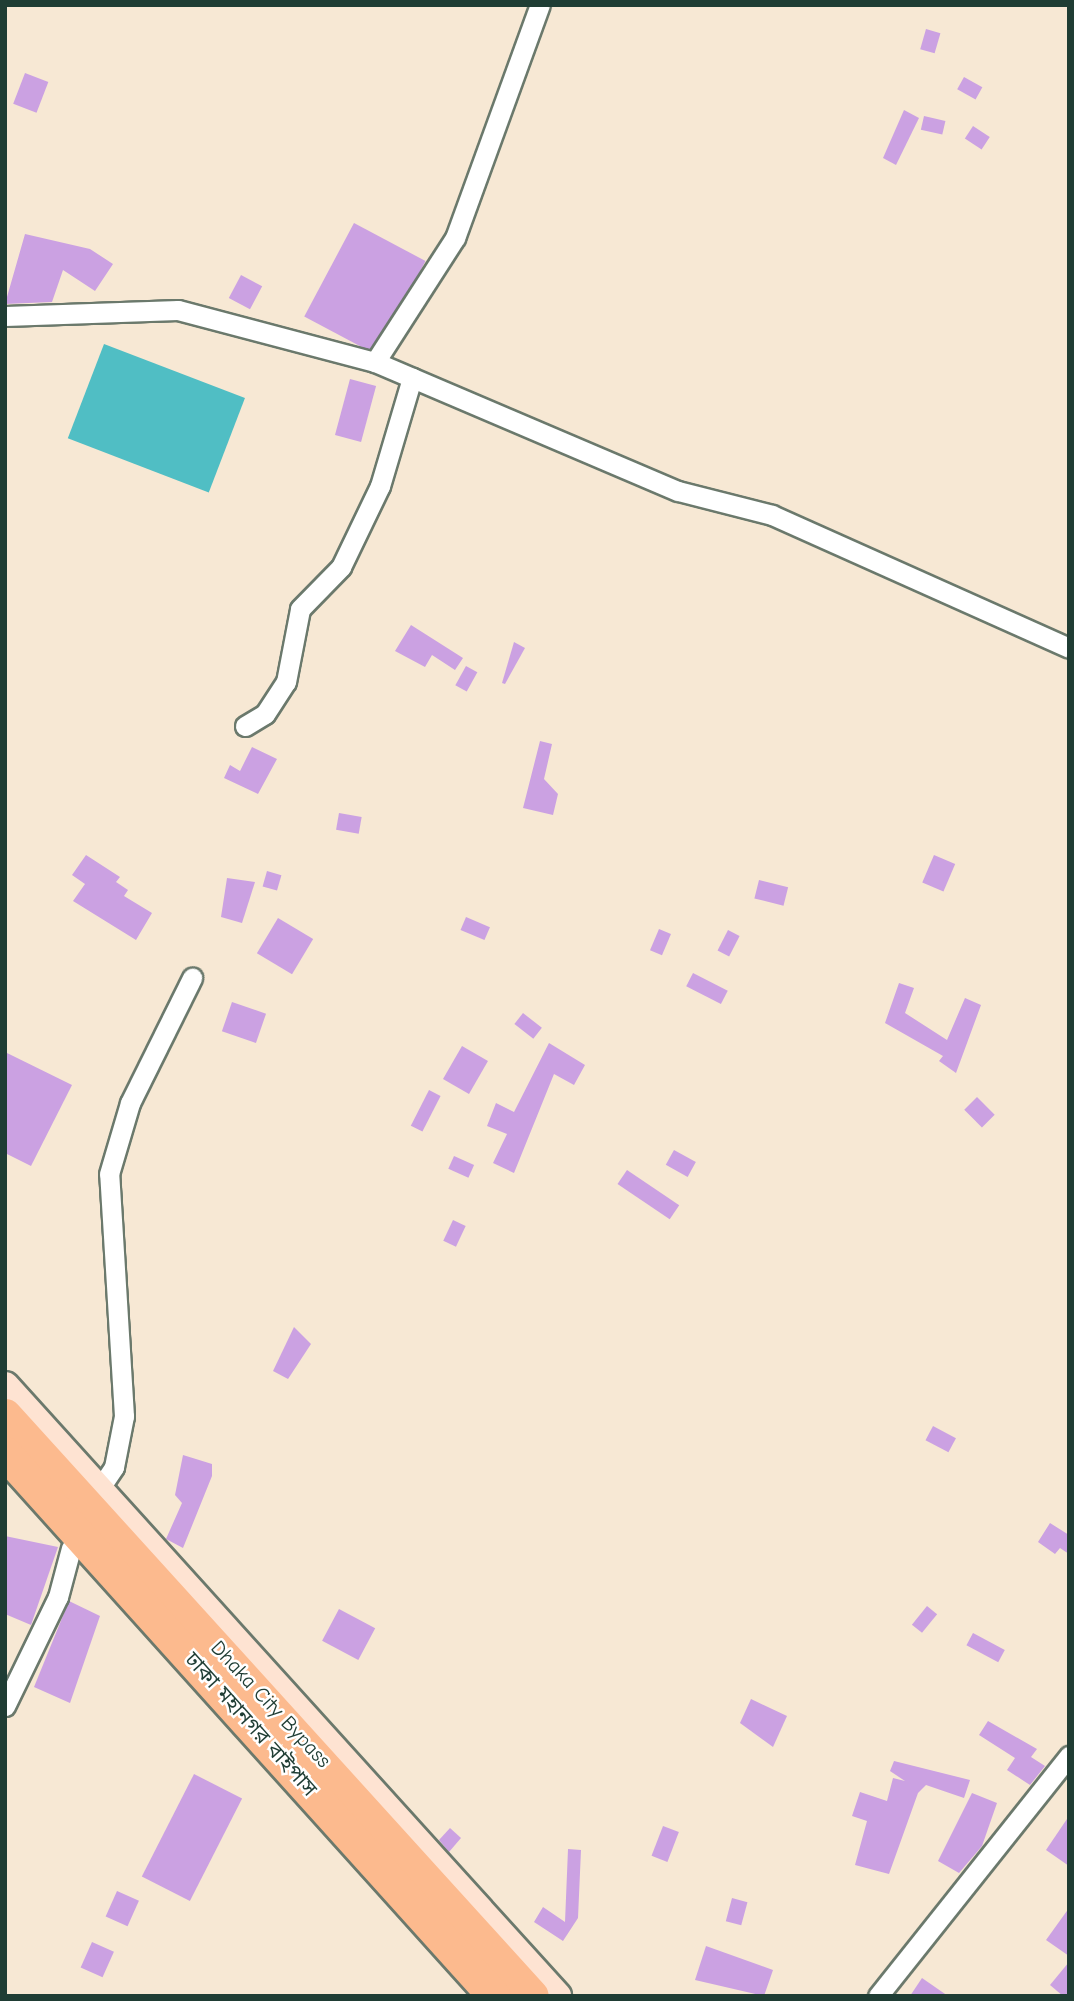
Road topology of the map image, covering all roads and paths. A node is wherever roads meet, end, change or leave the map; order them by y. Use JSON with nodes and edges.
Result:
{"nodes":[{"id":1,"x":540,"y":5,"type":"edge"},
{"id":2,"x":5,"y":316,"type":"edge"},
{"id":3,"x":375,"y":362,"type":"junction"},
{"id":4,"x":412,"y":378,"type":"junction"},
{"id":5,"x":1069,"y":648,"type":"edge"},
{"id":6,"x":245,"y":726,"type":"dead end"},
{"id":7,"x":192,"y":978,"type":"dead end"},
{"id":8,"x":5,"y":1387,"type":"edge"},
{"id":9,"x":5,"y":1415,"type":"edge"},
{"id":10,"x":5,"y":1453,"type":"edge"},
{"id":11,"x":5,"y":1477,"type":"edge"},
{"id":12,"x":100,"y":1488,"type":"junction"},
{"id":13,"x":71,"y":1548,"type":"junction"},
{"id":14,"x":5,"y":1706,"type":"edge"},
{"id":15,"x":1069,"y":1756,"type":"edge"},
{"id":16,"x":474,"y":1996,"type":"edge"},
{"id":17,"x":494,"y":1996,"type":"edge"},
{"id":18,"x":532,"y":1996,"type":"edge"},
{"id":19,"x":556,"y":1996,"type":"edge"},
{"id":20,"x":878,"y":1996,"type":"edge"}],
"edges":[{"from":1,"to":3,"type":"street"},
{"from":2,"to":3,"type":"street"},
{"from":3,"to":4,"type":"street"},
{"from":4,"to":5,"type":"street"},
{"from":4,"to":6,"type":"street"},
{"from":7,"to":12,"type":"street"},
{"from":8,"to":12,"type":"main road"},
{"from":9,"to":18,"type":"highway","name":"Dhaka City Bypass"},
{"from":10,"to":17,"type":"highway","name":"ঢাকা মহানগর বাইপাস"},
{"from":11,"to":13,"type":"main road"},
{"from":12,"to":19,"type":"main road"},
{"from":13,"to":14,"type":"street"},
{"from":13,"to":16,"type":"main road"},
{"from":15,"to":20,"type":"street"}]}
